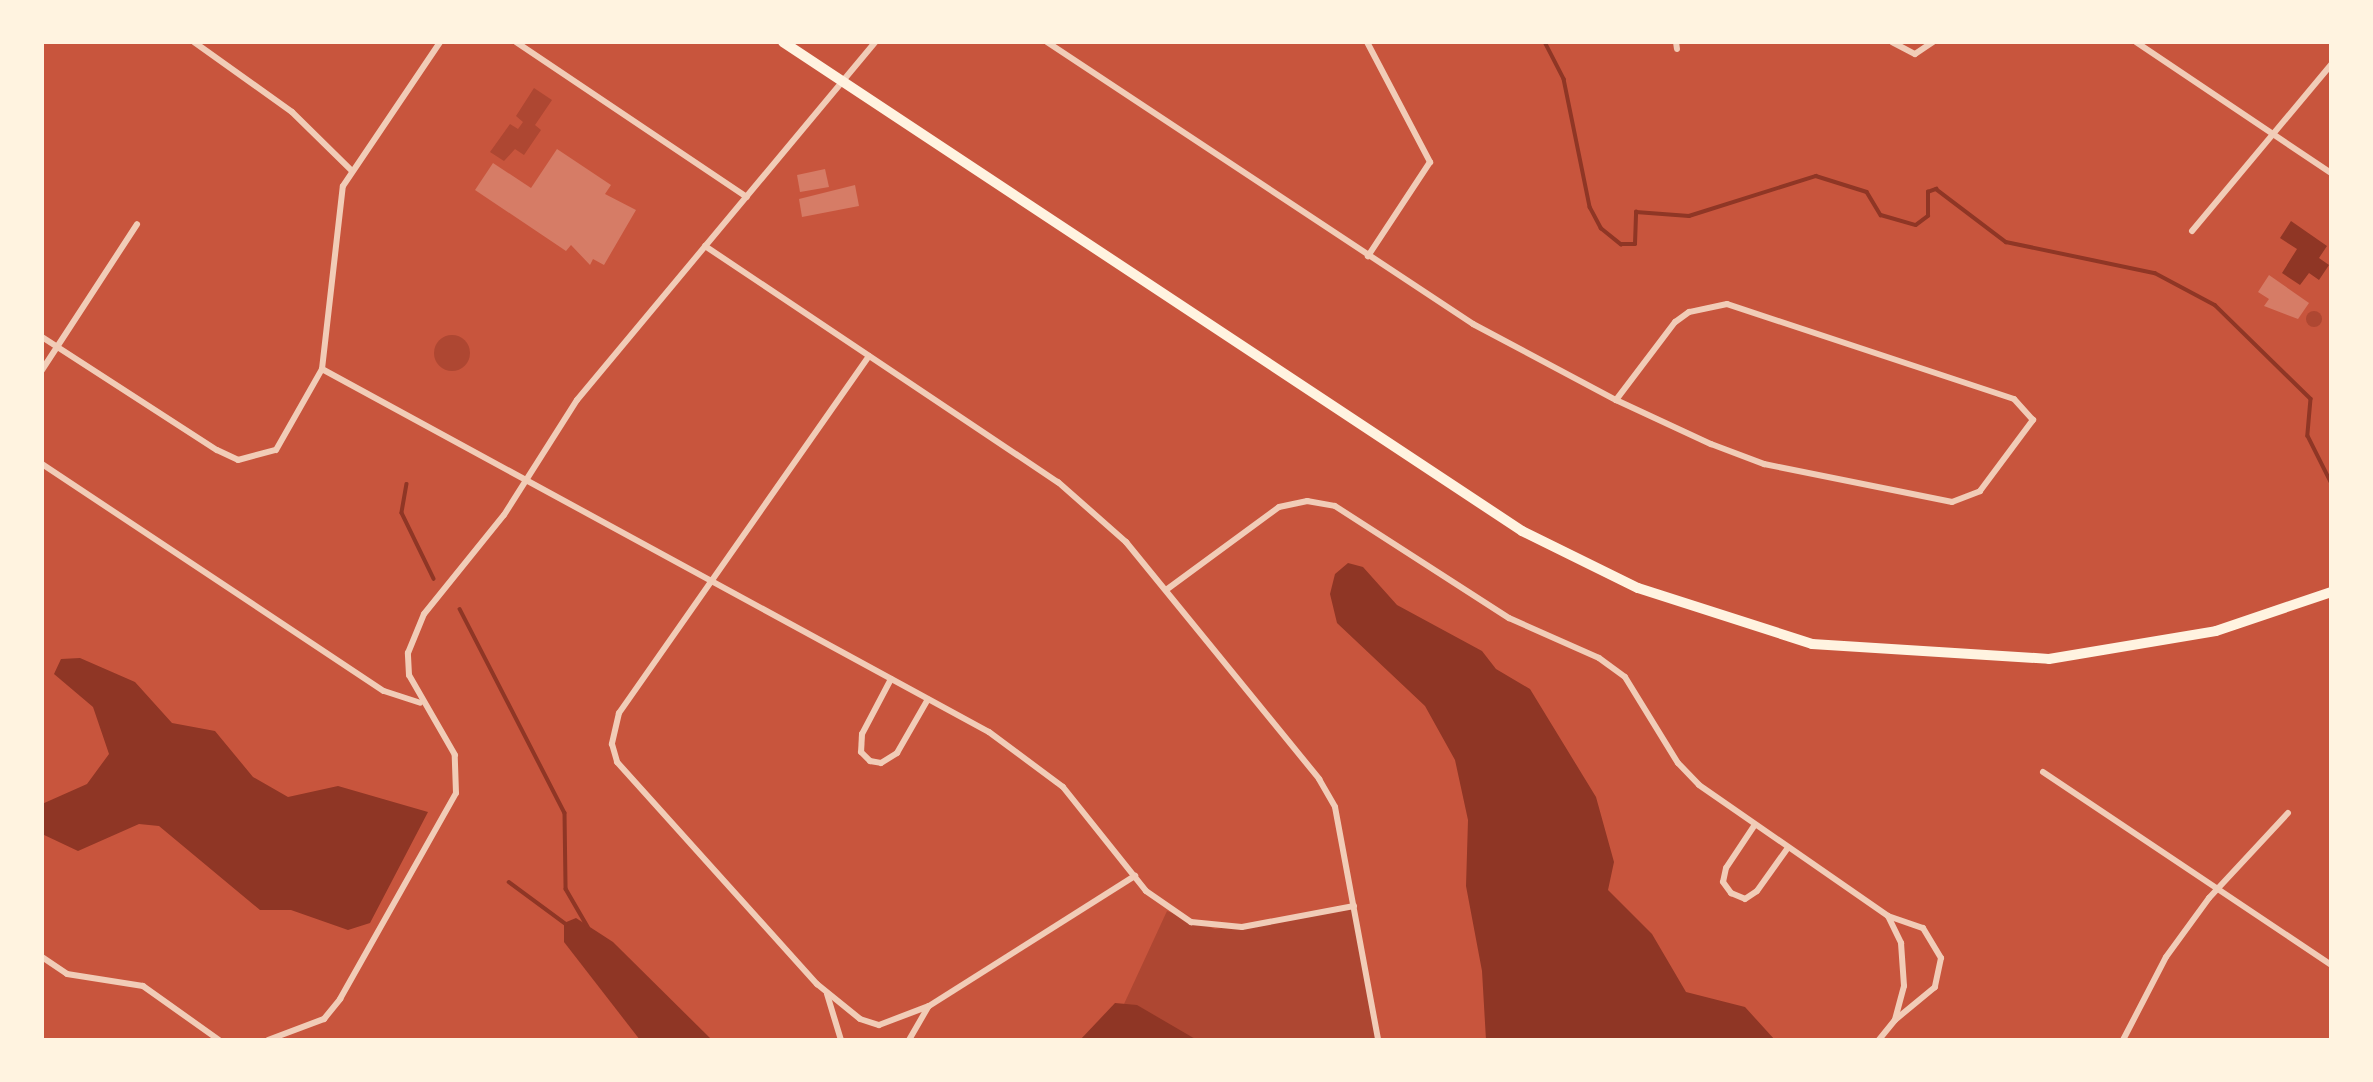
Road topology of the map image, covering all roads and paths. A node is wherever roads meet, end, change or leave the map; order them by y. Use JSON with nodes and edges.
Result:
{"nodes":[{"id":1,"x":194,"y":42,"type":"edge"},
{"id":2,"x":440,"y":42,"type":"edge"},
{"id":3,"x":516,"y":42,"type":"edge"},
{"id":4,"x":783,"y":42,"type":"edge"},
{"id":5,"x":875,"y":42,"type":"edge"},
{"id":6,"x":1047,"y":42,"type":"edge"},
{"id":7,"x":1367,"y":42,"type":"edge"},
{"id":8,"x":1892,"y":42,"type":"edge"},
{"id":9,"x":1933,"y":42,"type":"edge"},
{"id":10,"x":2136,"y":42,"type":"edge"},
{"id":11,"x":2331,"y":65,"type":"edge"},
{"id":12,"x":843,"y":82,"type":"junction"},
{"id":13,"x":2273,"y":134,"type":"junction"},
{"id":14,"x":352,"y":171,"type":"junction"},
{"id":15,"x":2331,"y":173,"type":"edge"},
{"id":16,"x":747,"y":197,"type":"junction"},
{"id":17,"x":137,"y":224,"type":"dead end"},
{"id":18,"x":2192,"y":230,"type":"dead end"},
{"id":19,"x":705,"y":246,"type":"junction"},
{"id":20,"x":1368,"y":256,"type":"junction"},
{"id":21,"x":42,"y":337,"type":"edge"},
{"id":22,"x":57,"y":347,"type":"junction"},
{"id":23,"x":869,"y":356,"type":"junction"},
{"id":24,"x":322,"y":369,"type":"junction"},
{"id":25,"x":42,"y":370,"type":"edge"},
{"id":26,"x":1616,"y":401,"type":"junction"},
{"id":27,"x":42,"y":464,"type":"edge"},
{"id":28,"x":524,"y":481,"type":"junction"},
{"id":29,"x":709,"y":582,"type":"junction"},
{"id":30,"x":1167,"y":590,"type":"junction"},
{"id":31,"x":2331,"y":592,"type":"edge"},
{"id":32,"x":891,"y":679,"type":"junction"},
{"id":33,"x":928,"y":699,"type":"junction"},
{"id":34,"x":420,"y":703,"type":"junction"},
{"id":35,"x":2043,"y":772,"type":"dead end"},
{"id":36,"x":2288,"y":813,"type":"dead end"},
{"id":37,"x":1754,"y":826,"type":"junction"},
{"id":38,"x":1787,"y":849,"type":"junction"},
{"id":39,"x":1135,"y":876,"type":"junction"},
{"id":40,"x":2217,"y":887,"type":"junction"},
{"id":41,"x":1354,"y":906,"type":"junction"},
{"id":42,"x":1888,"y":916,"type":"junction"},
{"id":43,"x":42,"y":957,"type":"edge"},
{"id":44,"x":2331,"y":965,"type":"edge"},
{"id":45,"x":826,"y":992,"type":"junction"},
{"id":46,"x":929,"y":1006,"type":"junction"},
{"id":47,"x":1895,"y":1020,"type":"junction"},
{"id":48,"x":219,"y":1040,"type":"edge"},
{"id":49,"x":268,"y":1040,"type":"edge"},
{"id":50,"x":841,"y":1040,"type":"edge"},
{"id":51,"x":909,"y":1040,"type":"edge"},
{"id":52,"x":1378,"y":1040,"type":"edge"},
{"id":53,"x":1879,"y":1040,"type":"edge"},
{"id":54,"x":2123,"y":1040,"type":"edge"}],
"edges":[{"from":1,"to":14,"type":"street"},
{"from":2,"to":14,"type":"street"},
{"from":3,"to":16,"type":"street"},
{"from":4,"to":12,"type":"main road"},
{"from":5,"to":12,"type":"street"},
{"from":6,"to":20,"type":"street"},
{"from":7,"to":20,"type":"street"},
{"from":8,"to":9,"type":"street"},
{"from":10,"to":13,"type":"street"},
{"from":11,"to":13,"type":"street"},
{"from":12,"to":16,"type":"street"},
{"from":12,"to":31,"type":"main road"},
{"from":13,"to":15,"type":"street"},
{"from":13,"to":18,"type":"street"},
{"from":14,"to":24,"type":"street"},
{"from":16,"to":19,"type":"street"},
{"from":17,"to":22,"type":"street"},
{"from":19,"to":23,"type":"street"},
{"from":19,"to":28,"type":"street"},
{"from":20,"to":26,"type":"street"},
{"from":21,"to":22,"type":"street"},
{"from":22,"to":24,"type":"street"},
{"from":22,"to":25,"type":"street"},
{"from":23,"to":29,"type":"street"},
{"from":23,"to":30,"type":"street"},
{"from":24,"to":28,"type":"street"},
{"from":26,"to":26,"type":"street"},
{"from":27,"to":34,"type":"street"},
{"from":28,"to":29,"type":"street"},
{"from":28,"to":34,"type":"street"},
{"from":29,"to":32,"type":"street"},
{"from":29,"to":45,"type":"street"},
{"from":30,"to":37,"type":"street"},
{"from":30,"to":41,"type":"street"},
{"from":32,"to":33,"type":"street"},
{"from":32,"to":33,"type":"street"},
{"from":33,"to":39,"type":"street"},
{"from":34,"to":49,"type":"street"},
{"from":35,"to":40,"type":"street"},
{"from":36,"to":40,"type":"street"},
{"from":37,"to":38,"type":"street"},
{"from":37,"to":38,"type":"street"},
{"from":38,"to":42,"type":"street"},
{"from":39,"to":41,"type":"street"},
{"from":39,"to":46,"type":"street"},
{"from":40,"to":44,"type":"street"},
{"from":40,"to":54,"type":"street"},
{"from":41,"to":52,"type":"street"},
{"from":42,"to":47,"type":"street"},
{"from":42,"to":47,"type":"street"},
{"from":43,"to":48,"type":"street"},
{"from":45,"to":46,"type":"street"},
{"from":45,"to":50,"type":"street"},
{"from":46,"to":51,"type":"street"},
{"from":47,"to":53,"type":"street"}]}
